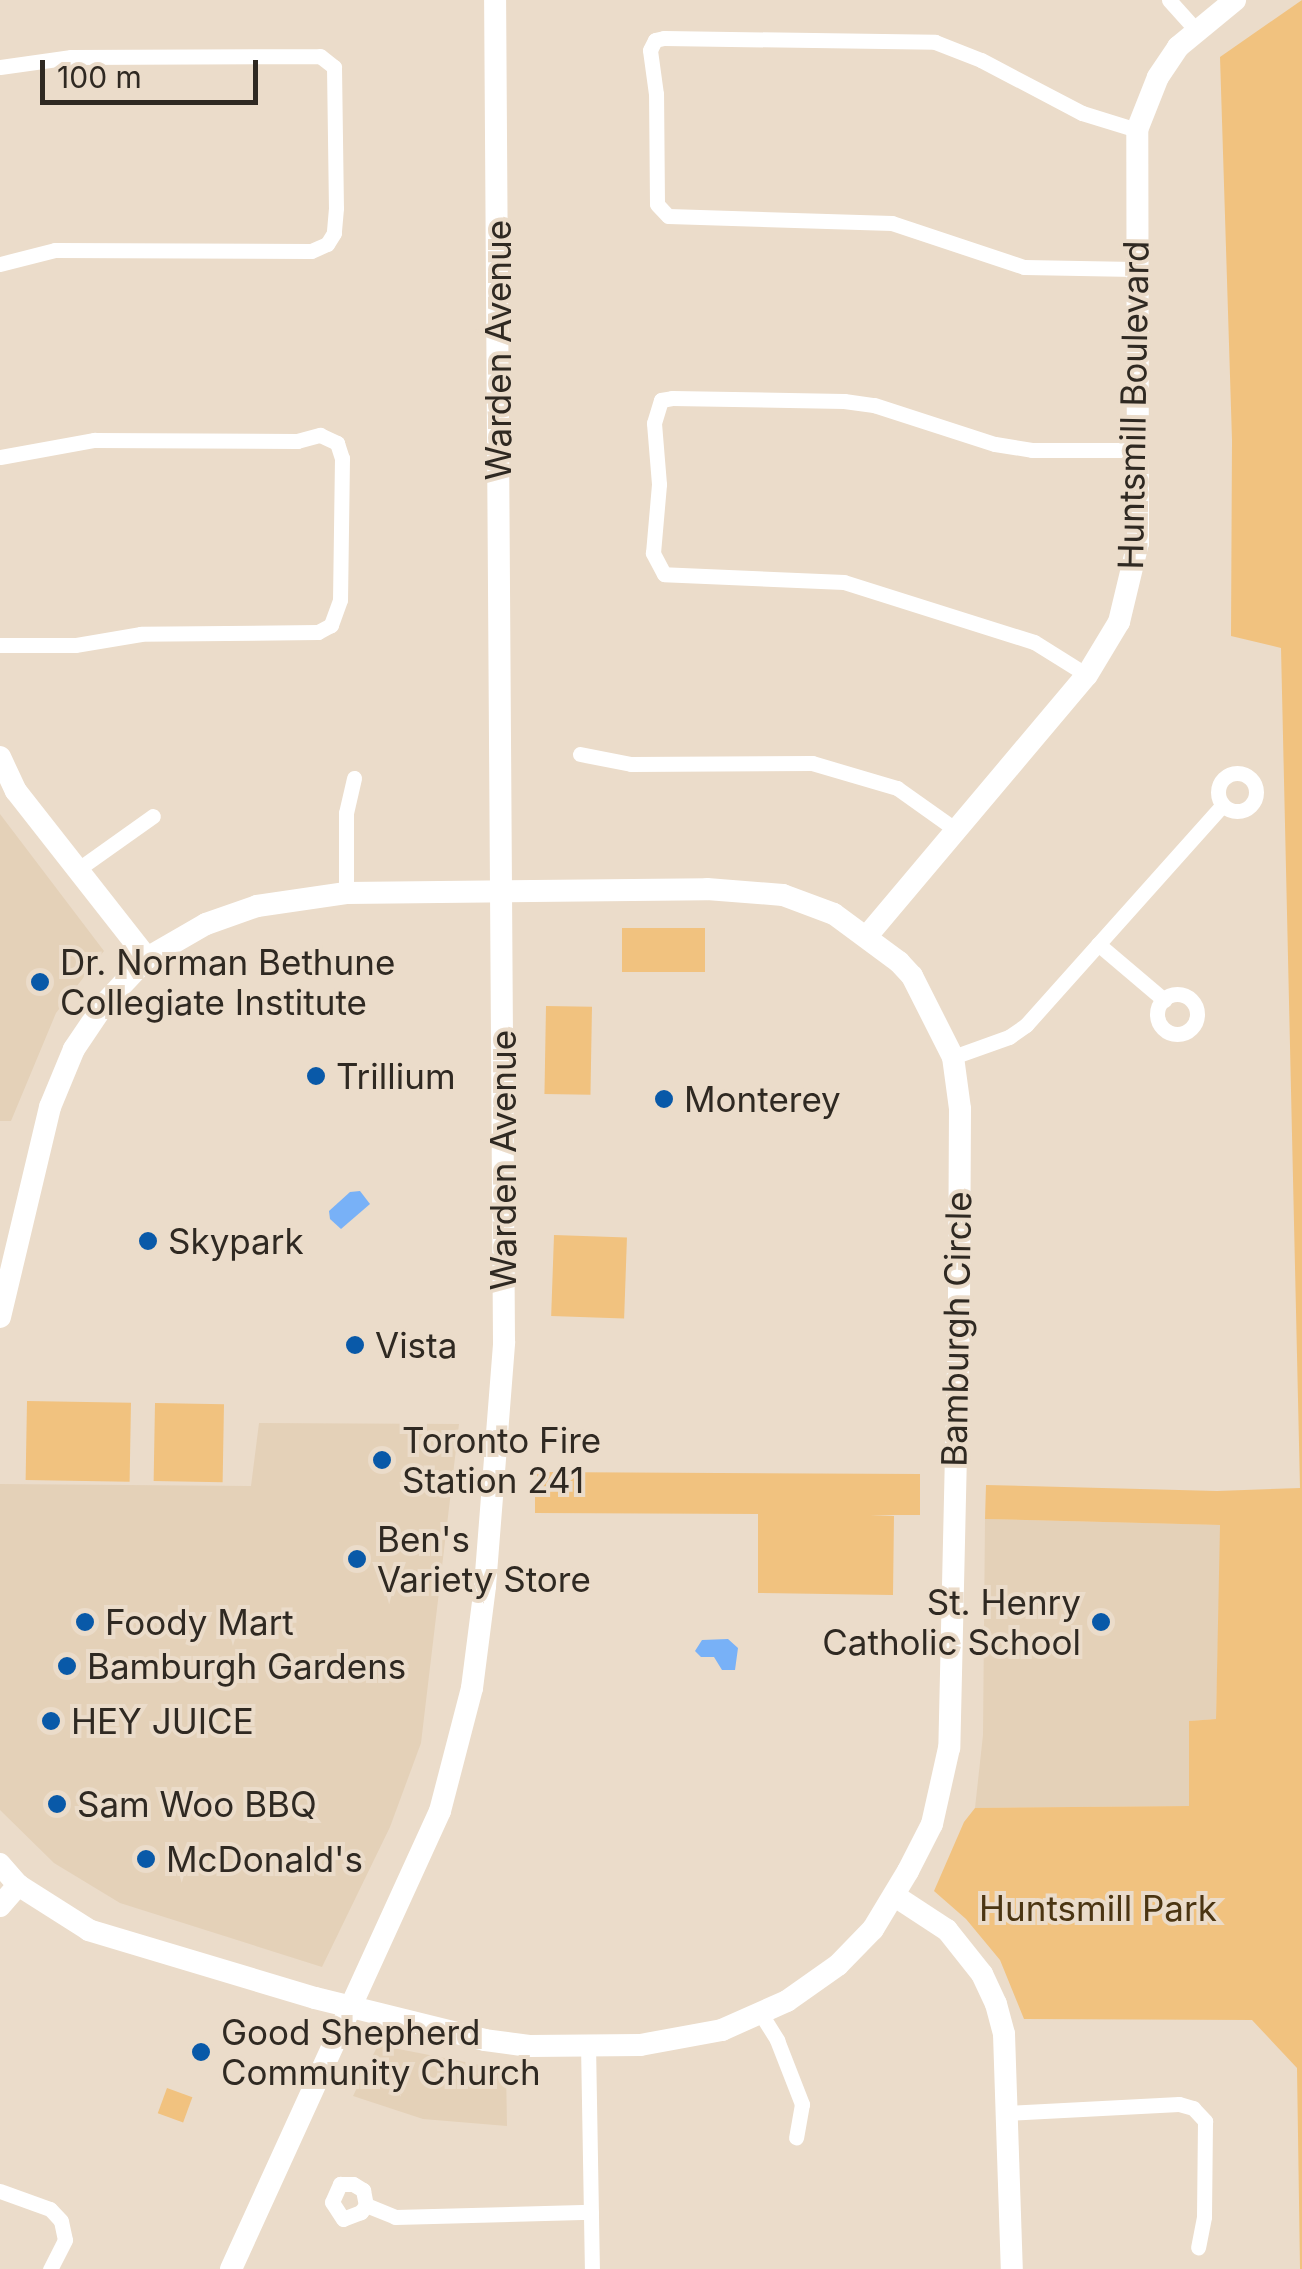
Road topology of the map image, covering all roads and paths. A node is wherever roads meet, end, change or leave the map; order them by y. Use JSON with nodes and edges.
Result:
{"nodes":[{"id":1,"x":496,"y":0,"type":"edge"},
{"id":2,"x":1169,"y":0,"type":"edge"},
{"id":3,"x":1235,"y":0,"type":"edge"},
{"id":4,"x":1195,"y":29,"type":"junction"},
{"id":5,"x":0,"y":68,"type":"edge"},
{"id":6,"x":1137,"y":130,"type":"junction"},
{"id":7,"x":0,"y":264,"type":"edge"},
{"id":8,"x":1136,"y":269,"type":"junction"},
{"id":9,"x":1138,"y":450,"type":"junction"},
{"id":10,"x":0,"y":457,"type":"edge"},
{"id":11,"x":0,"y":645,"type":"edge"},
{"id":12,"x":1087,"y":675,"type":"junction"},
{"id":13,"x":580,"y":754,"type":"dead end"},
{"id":14,"x":0,"y":757,"type":"edge"},
{"id":15,"x":354,"y":778,"type":"dead end"},
{"id":16,"x":1222,"y":806,"type":"dead end"},
{"id":17,"x":152,"y":816,"type":"dead end"},
{"id":18,"x":956,"y":829,"type":"junction"},
{"id":19,"x":77,"y":870,"type":"junction"},
{"id":20,"x":502,"y":892,"type":"junction"},
{"id":21,"x":346,"y":893,"type":"junction"},
{"id":22,"x":867,"y":936,"type":"junction"},
{"id":23,"x":1098,"y":944,"type":"junction"},
{"id":24,"x":147,"y":958,"type":"junction"},
{"id":25,"x":1164,"y":1000,"type":"dead end"},
{"id":26,"x":953,"y":1057,"type":"junction"},
{"id":27,"x":0,"y":1317,"type":"edge"},
{"id":28,"x":0,"y":1864,"type":"edge"},
{"id":29,"x":18,"y":1885,"type":"junction"},
{"id":30,"x":895,"y":1896,"type":"junction"},
{"id":31,"x":0,"y":1906,"type":"edge"},
{"id":32,"x":350,"y":2008,"type":"junction"},
{"id":33,"x":761,"y":2014,"type":"junction"},
{"id":34,"x":588,"y":2044,"type":"junction"},
{"id":35,"x":1008,"y":2113,"type":"junction"},
{"id":36,"x":796,"y":2137,"type":"dead end"},
{"id":37,"x":0,"y":2190,"type":"edge"},
{"id":38,"x":366,"y":2205,"type":"dead end"},
{"id":39,"x":591,"y":2212,"type":"junction"},
{"id":40,"x":1198,"y":2247,"type":"dead end"},
{"id":41,"x":50,"y":2269,"type":"edge"},
{"id":42,"x":231,"y":2269,"type":"edge"},
{"id":43,"x":592,"y":2269,"type":"edge"},
{"id":44,"x":1012,"y":2269,"type":"edge"}],
"edges":[{"from":1,"to":20,"type":"street","name":"Warden Avenue"},
{"from":2,"to":4,"type":"street"},
{"from":3,"to":4,"type":"street","name":"Huntsmill Boulevard"},
{"from":4,"to":6,"type":"street","name":"Huntsmill Boulevard"},
{"from":5,"to":7,"type":"street"},
{"from":6,"to":8,"type":"street","name":"Huntsmill Boulevard"},
{"from":6,"to":8,"type":"street"},
{"from":8,"to":9,"type":"street","name":"Huntsmill Boulevard"},
{"from":9,"to":12,"type":"street","name":"Huntsmill Boulevard"},
{"from":9,"to":12,"type":"street"},
{"from":10,"to":11,"type":"street"},
{"from":12,"to":18,"type":"street","name":"Huntsmill Boulevard"},
{"from":13,"to":18,"type":"street"},
{"from":14,"to":19,"type":"street"},
{"from":15,"to":21,"type":"street"},
{"from":16,"to":23,"type":"street"},
{"from":17,"to":19,"type":"street"},
{"from":18,"to":22,"type":"street","name":"Huntsmill Boulevard"},
{"from":19,"to":24,"type":"street"},
{"from":20,"to":21,"type":"street","name":"Bamburgh Circle"},
{"from":20,"to":22,"type":"street","name":"Bamburgh Circle"},
{"from":20,"to":32,"type":"street","name":"Warden Avenue"},
{"from":21,"to":24,"type":"street","name":"Bamburgh Circle"},
{"from":22,"to":26,"type":"street","name":"Bamburgh Circle"},
{"from":23,"to":25,"type":"street"},
{"from":23,"to":26,"type":"street"},
{"from":24,"to":27,"type":"street","name":"Bamburgh Circle"},
{"from":26,"to":30,"type":"street","name":"Bamburgh Circle"},
{"from":28,"to":29,"type":"street","name":"Bamburgh Circle"},
{"from":29,"to":31,"type":"street"},
{"from":29,"to":32,"type":"street","name":"Bamburgh Circle"},
{"from":30,"to":33,"type":"street","name":"Bamburgh Circle"},
{"from":30,"to":35,"type":"street"},
{"from":32,"to":34,"type":"street","name":"Bamburgh Circle"},
{"from":32,"to":42,"type":"street","name":"Warden Avenue"},
{"from":33,"to":34,"type":"street","name":"Bamburgh Circle"},
{"from":33,"to":36,"type":"street"},
{"from":34,"to":39,"type":"street"},
{"from":35,"to":40,"type":"street"},
{"from":35,"to":44,"type":"street"},
{"from":37,"to":41,"type":"street"},
{"from":38,"to":39,"type":"street"},
{"from":39,"to":43,"type":"street"}]}
